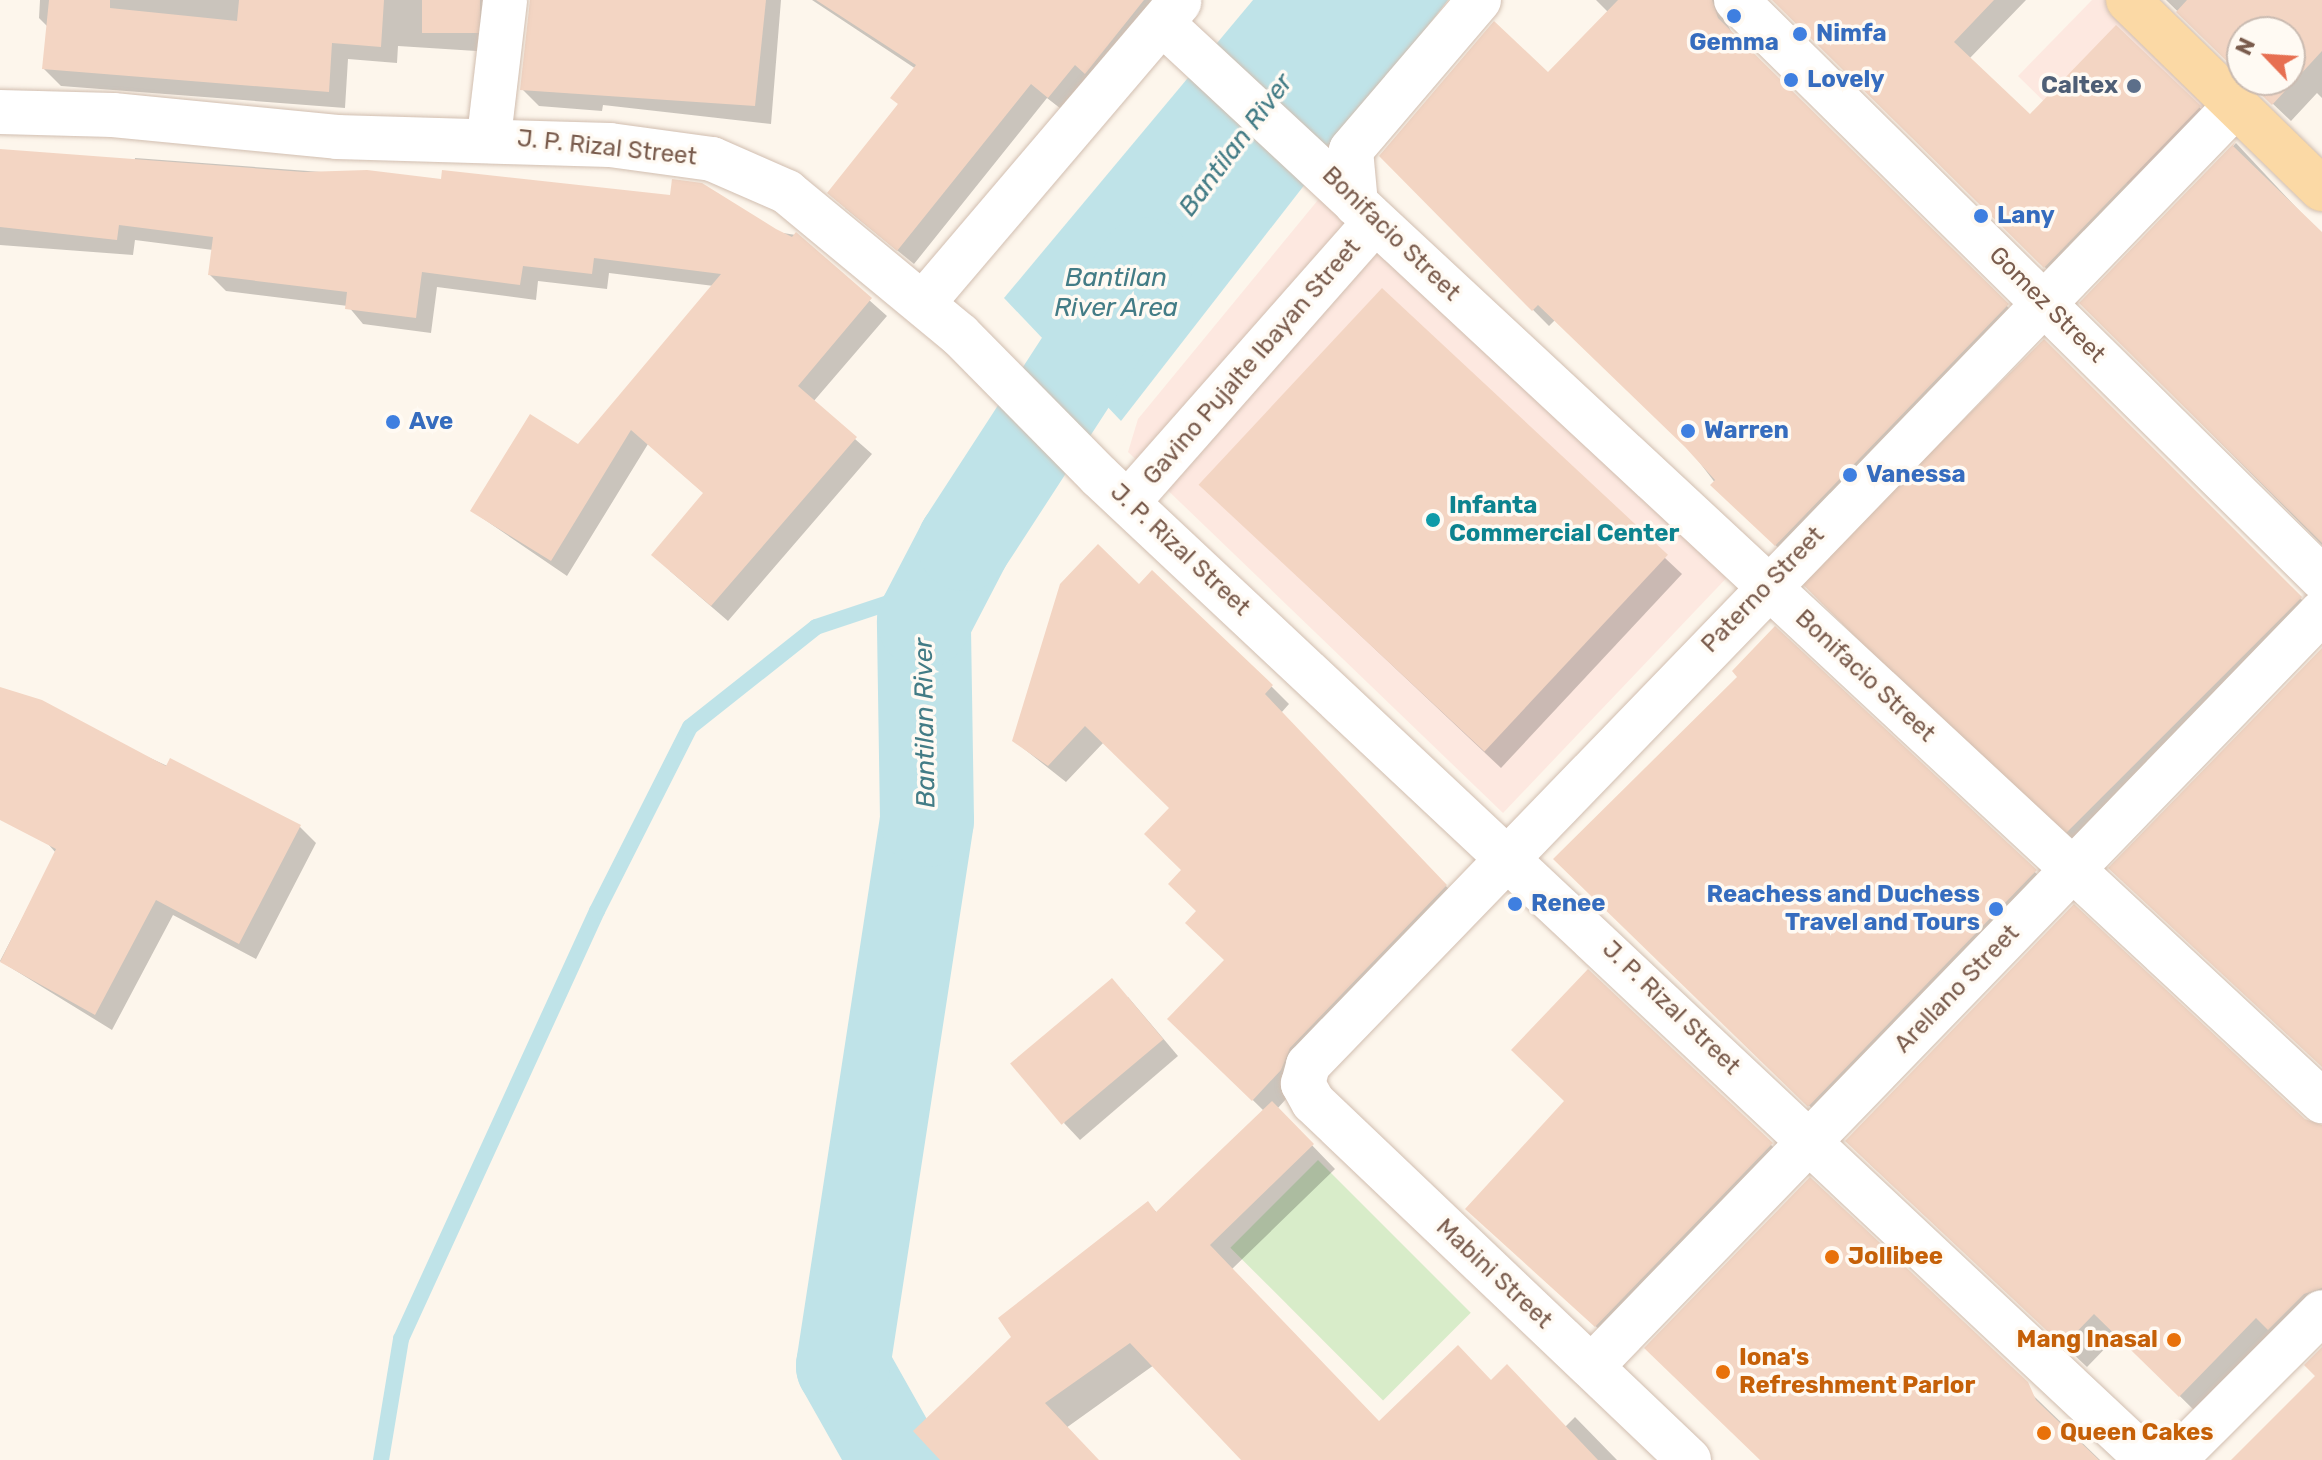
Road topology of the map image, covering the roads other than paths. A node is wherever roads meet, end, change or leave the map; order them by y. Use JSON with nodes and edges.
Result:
{"nodes":[{"id":1,"x":505,"y":0,"type":"edge"},
{"id":2,"x":1479,"y":0,"type":"edge"},
{"id":3,"x":1736,"y":0,"type":"edge"},
{"id":4,"x":2128,"y":0,"type":"edge"},
{"id":5,"x":1173,"y":20,"type":"edge"},
{"id":6,"x":2236,"y":105,"type":"junction"},
{"id":7,"x":0,"y":112,"type":"edge"},
{"id":8,"x":489,"y":137,"type":"junction"},
{"id":9,"x":2322,"y":189,"type":"edge"},
{"id":10,"x":1353,"y":200,"type":"junction"},
{"id":11,"x":924,"y":302,"type":"junction"},
{"id":12,"x":2044,"y":302,"type":"junction"},
{"id":13,"x":1113,"y":489,"type":"junction"},
{"id":14,"x":2322,"y":578,"type":"edge"},
{"id":15,"x":1768,"y":586,"type":"junction"},
{"id":16,"x":2322,"y":612,"type":"edge"},
{"id":17,"x":1507,"y":852,"type":"junction"},
{"id":18,"x":2073,"y":869,"type":"junction"},
{"id":19,"x":1303,"y":1084,"type":"joint"},
{"id":20,"x":2322,"y":1101,"type":"edge"},
{"id":21,"x":1810,"y":1141,"type":"junction"},
{"id":22,"x":2322,"y":1312,"type":"edge"},
{"id":23,"x":1592,"y":1366,"type":"junction"},
{"id":24,"x":1689,"y":1460,"type":"edge"},
{"id":25,"x":2148,"y":1460,"type":"edge"},
{"id":26,"x":2174,"y":1460,"type":"edge"}],
"edges":[{"from":1,"to":8,"type":"street"},
{"from":2,"to":10,"type":"street","name":"Gavino Pujalte Ibayan Street"},
{"from":3,"to":12,"type":"street","name":"Gomez Street"},
{"from":4,"to":6,"type":"main road"},
{"from":5,"to":10,"type":"street","name":"Bonifacio Street"},
{"from":5,"to":11,"type":"street"},
{"from":6,"to":9,"type":"main road"},
{"from":6,"to":12,"type":"street","name":"Paterno Street"},
{"from":7,"to":8,"type":"street","name":"J. P. Rizal Street"},
{"from":8,"to":11,"type":"street","name":"J. P. Rizal Street"},
{"from":10,"to":13,"type":"street","name":"Gavino Pujalte Ibayan Street"},
{"from":10,"to":15,"type":"street","name":"Bonifacio Street"},
{"from":11,"to":13,"type":"street","name":"J. P. Rizal Street"},
{"from":12,"to":14,"type":"street","name":"Gomez Street"},
{"from":12,"to":15,"type":"street","name":"Paterno Street"},
{"from":13,"to":17,"type":"street","name":"J. P. Rizal Street"},
{"from":15,"to":17,"type":"street","name":"Paterno Street"},
{"from":15,"to":18,"type":"street","name":"Bonifacio Street"},
{"from":16,"to":18,"type":"street","name":"Arellano Street"},
{"from":17,"to":19,"type":"street","name":"Paterno Street"},
{"from":17,"to":21,"type":"street","name":"J. P. Rizal Street"},
{"from":18,"to":20,"type":"street","name":"Bonifacio Street"},
{"from":18,"to":21,"type":"street","name":"Arellano Street"},
{"from":19,"to":23,"type":"street","name":"Mabini Street"},
{"from":21,"to":23,"type":"street","name":"Arellano Street"},
{"from":21,"to":25,"type":"street","name":"J. P. Rizal Street"},
{"from":22,"to":26,"type":"street"},
{"from":23,"to":24,"type":"street","name":"Mabini Street"}]}
